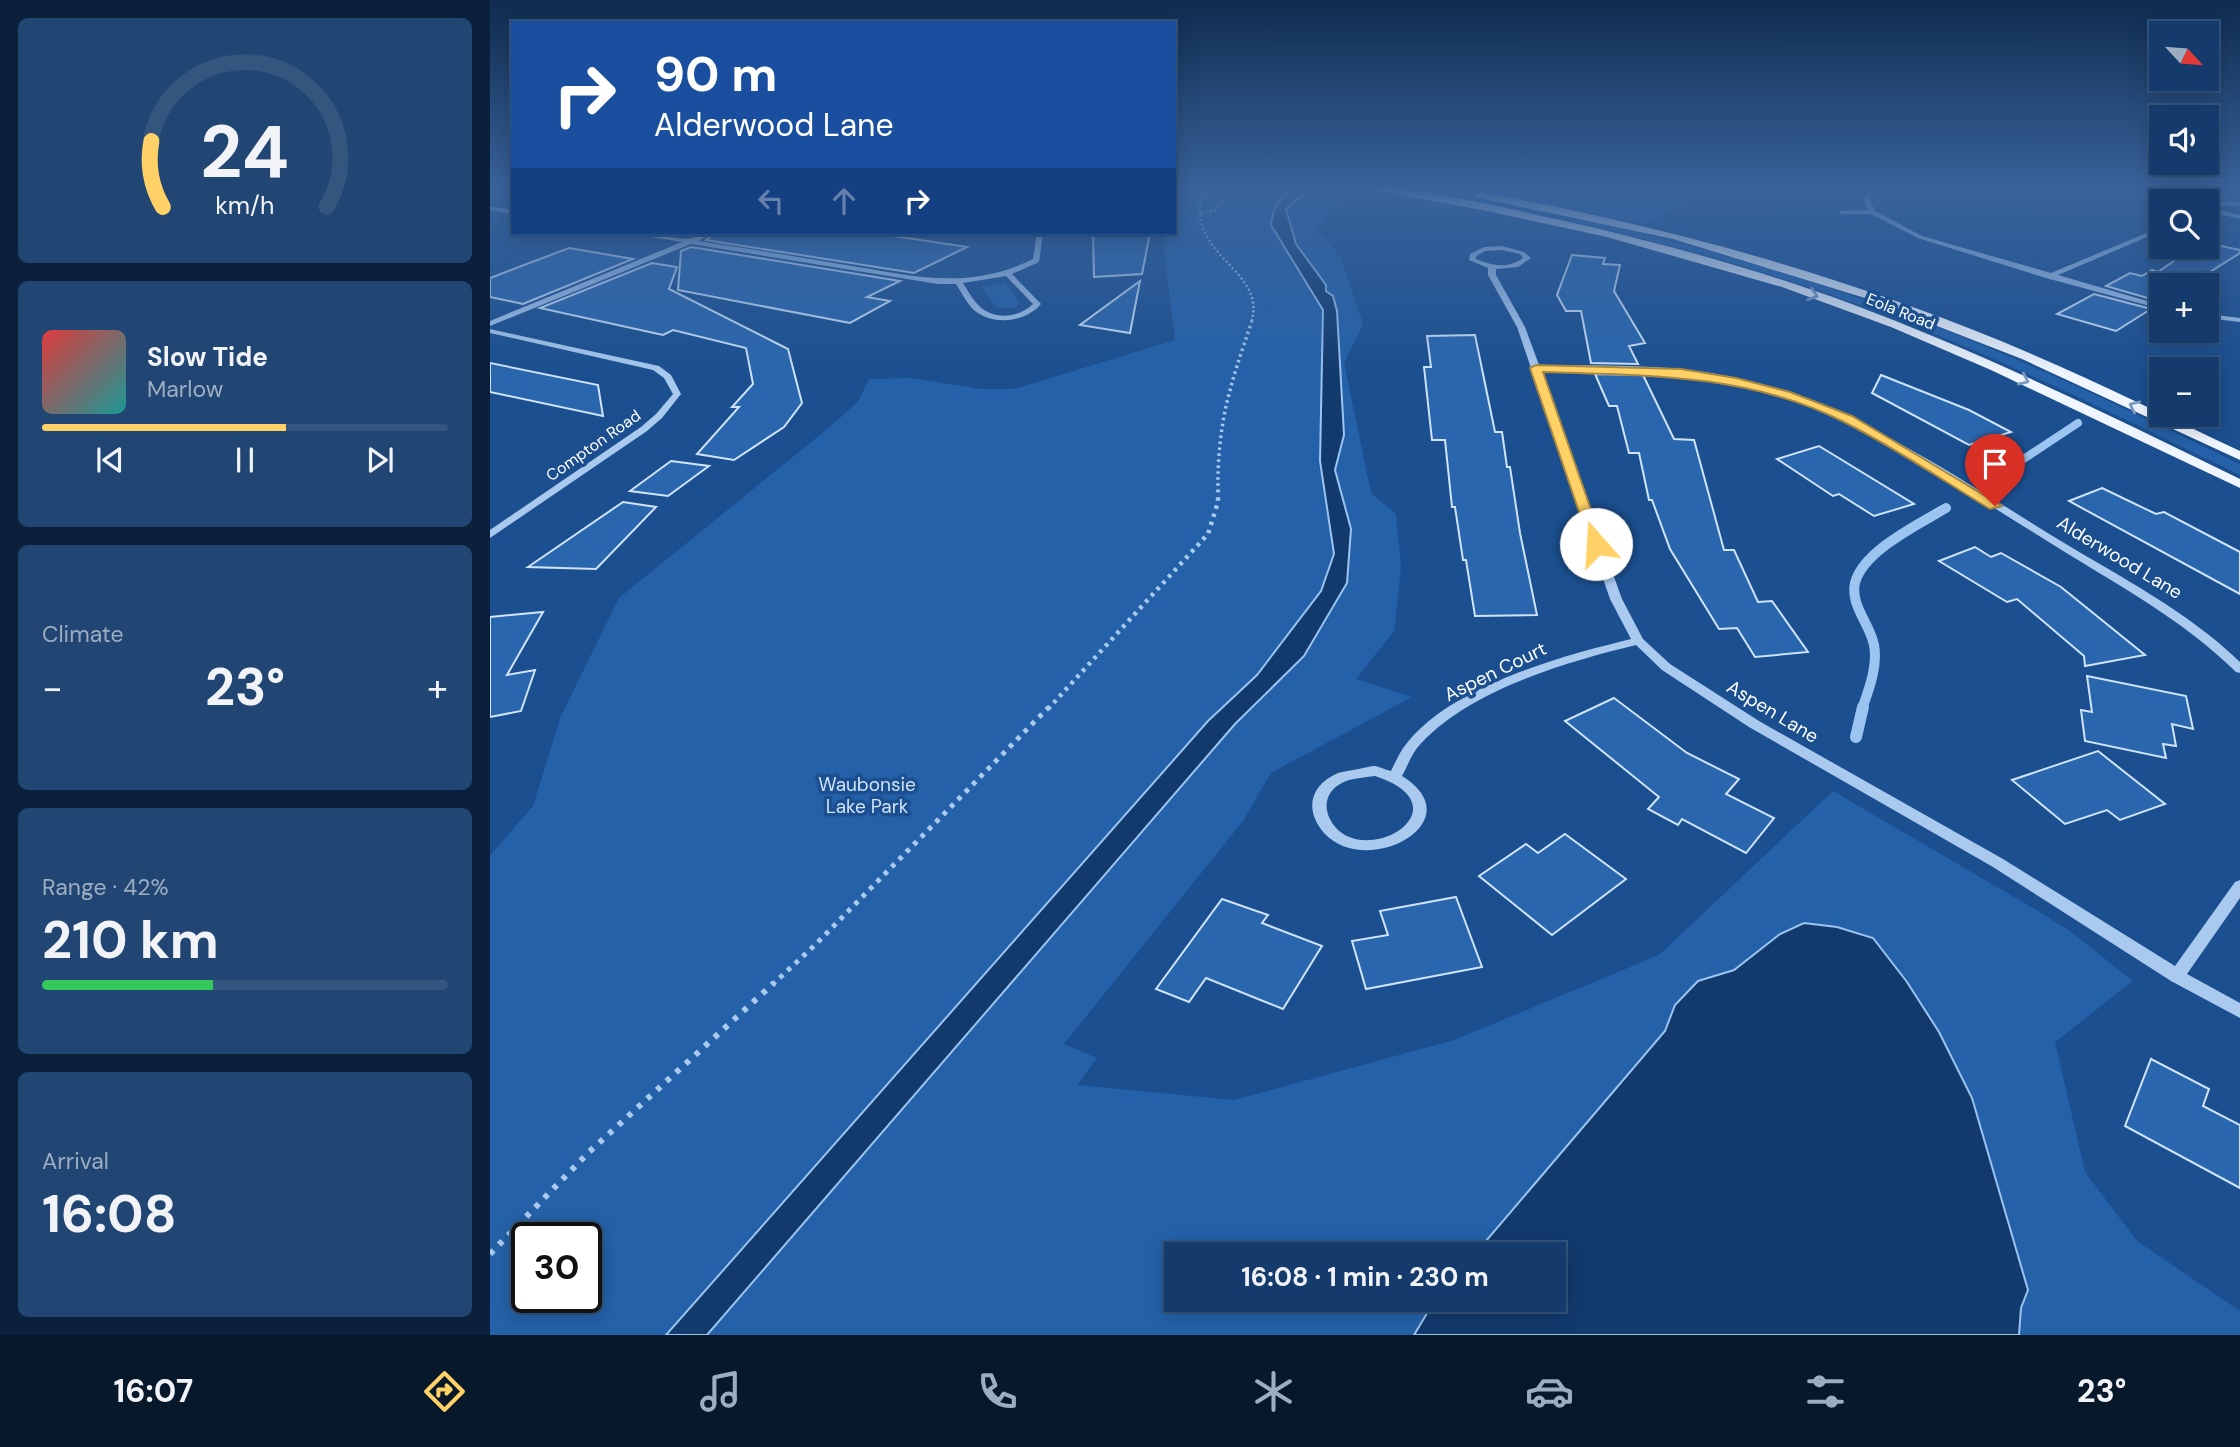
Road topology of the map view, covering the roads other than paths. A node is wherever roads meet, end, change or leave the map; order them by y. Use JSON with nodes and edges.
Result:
{"nodes":[{"id":1,"x":668,"y":250,"type":"edge"},
{"id":2,"x":746,"y":250,"type":"edge"},
{"id":3,"x":1037,"y":250,"type":"edge"},
{"id":4,"x":1481,"y":250,"type":"edge"},
{"id":5,"x":1508,"y":250,"type":"edge"},
{"id":6,"x":1667,"y":250,"type":"edge"},
{"id":7,"x":1718,"y":250,"type":"edge"},
{"id":8,"x":1964,"y":250,"type":"edge"},
{"id":9,"x":2110,"y":250,"type":"edge"},
{"id":10,"x":1492,"y":267,"type":"junction"},
{"id":11,"x":1009,"y":275,"type":"junction"},
{"id":12,"x":2049,"y":276,"type":"junction"},
{"id":13,"x":958,"y":281,"type":"junction"},
{"id":14,"x":2149,"y":304,"type":"edge"},
{"id":15,"x":2219,"y":317,"type":"edge"},
{"id":16,"x":2240,"y":320,"type":"edge"},
{"id":17,"x":490,"y":324,"type":"edge"},
{"id":18,"x":490,"y":331,"type":"edge"},
{"id":19,"x":1536,"y":368,"type":"junction"},
{"id":20,"x":2240,"y":456,"type":"edge"},
{"id":21,"x":2240,"y":484,"type":"edge"},
{"id":22,"x":490,"y":535,"type":"edge"},
{"id":23,"x":1638,"y":641,"type":"junction"},
{"id":24,"x":2240,"y":669,"type":"edge"},
{"id":25,"x":1395,"y":776,"type":"junction"},
{"id":26,"x":2240,"y":886,"type":"edge"},
{"id":27,"x":2177,"y":976,"type":"junction"},
{"id":28,"x":2240,"y":1011,"type":"edge"}],
"edges":[{"from":1,"to":17,"type":"street"},
{"from":2,"to":13,"type":"street"},
{"from":3,"to":11,"type":"street"},
{"from":4,"to":10,"type":"street","name":"Aspen Lane"},
{"from":5,"to":10,"type":"street","name":"Aspen Lane"},
{"from":6,"to":21,"type":"main road","name":"Eola Road","one_way":true},
{"from":20,"to":7,"type":"main road","name":"Eola Road","one_way":true},
{"from":8,"to":12,"type":"street"},
{"from":9,"to":12,"type":"street"},
{"from":10,"to":19,"type":"street","name":"Aspen Lane"},
{"from":11,"to":13,"type":"street"},
{"from":11,"to":13,"type":"street"},
{"from":12,"to":14,"type":"street"},
{"from":15,"to":16,"type":"street"},
{"from":18,"to":22,"type":"street","name":"Compton Road"},
{"from":19,"to":23,"type":"street","name":"Aspen Lane"},
{"from":19,"to":24,"type":"street","name":"Alderwood Lane"},
{"from":23,"to":25,"type":"street","name":"Aspen Court"},
{"from":23,"to":27,"type":"street","name":"Aspen Lane"},
{"from":25,"to":25,"type":"street"},
{"from":26,"to":27,"type":"street"},
{"from":27,"to":28,"type":"street","name":"Aspen Lane"}]}
